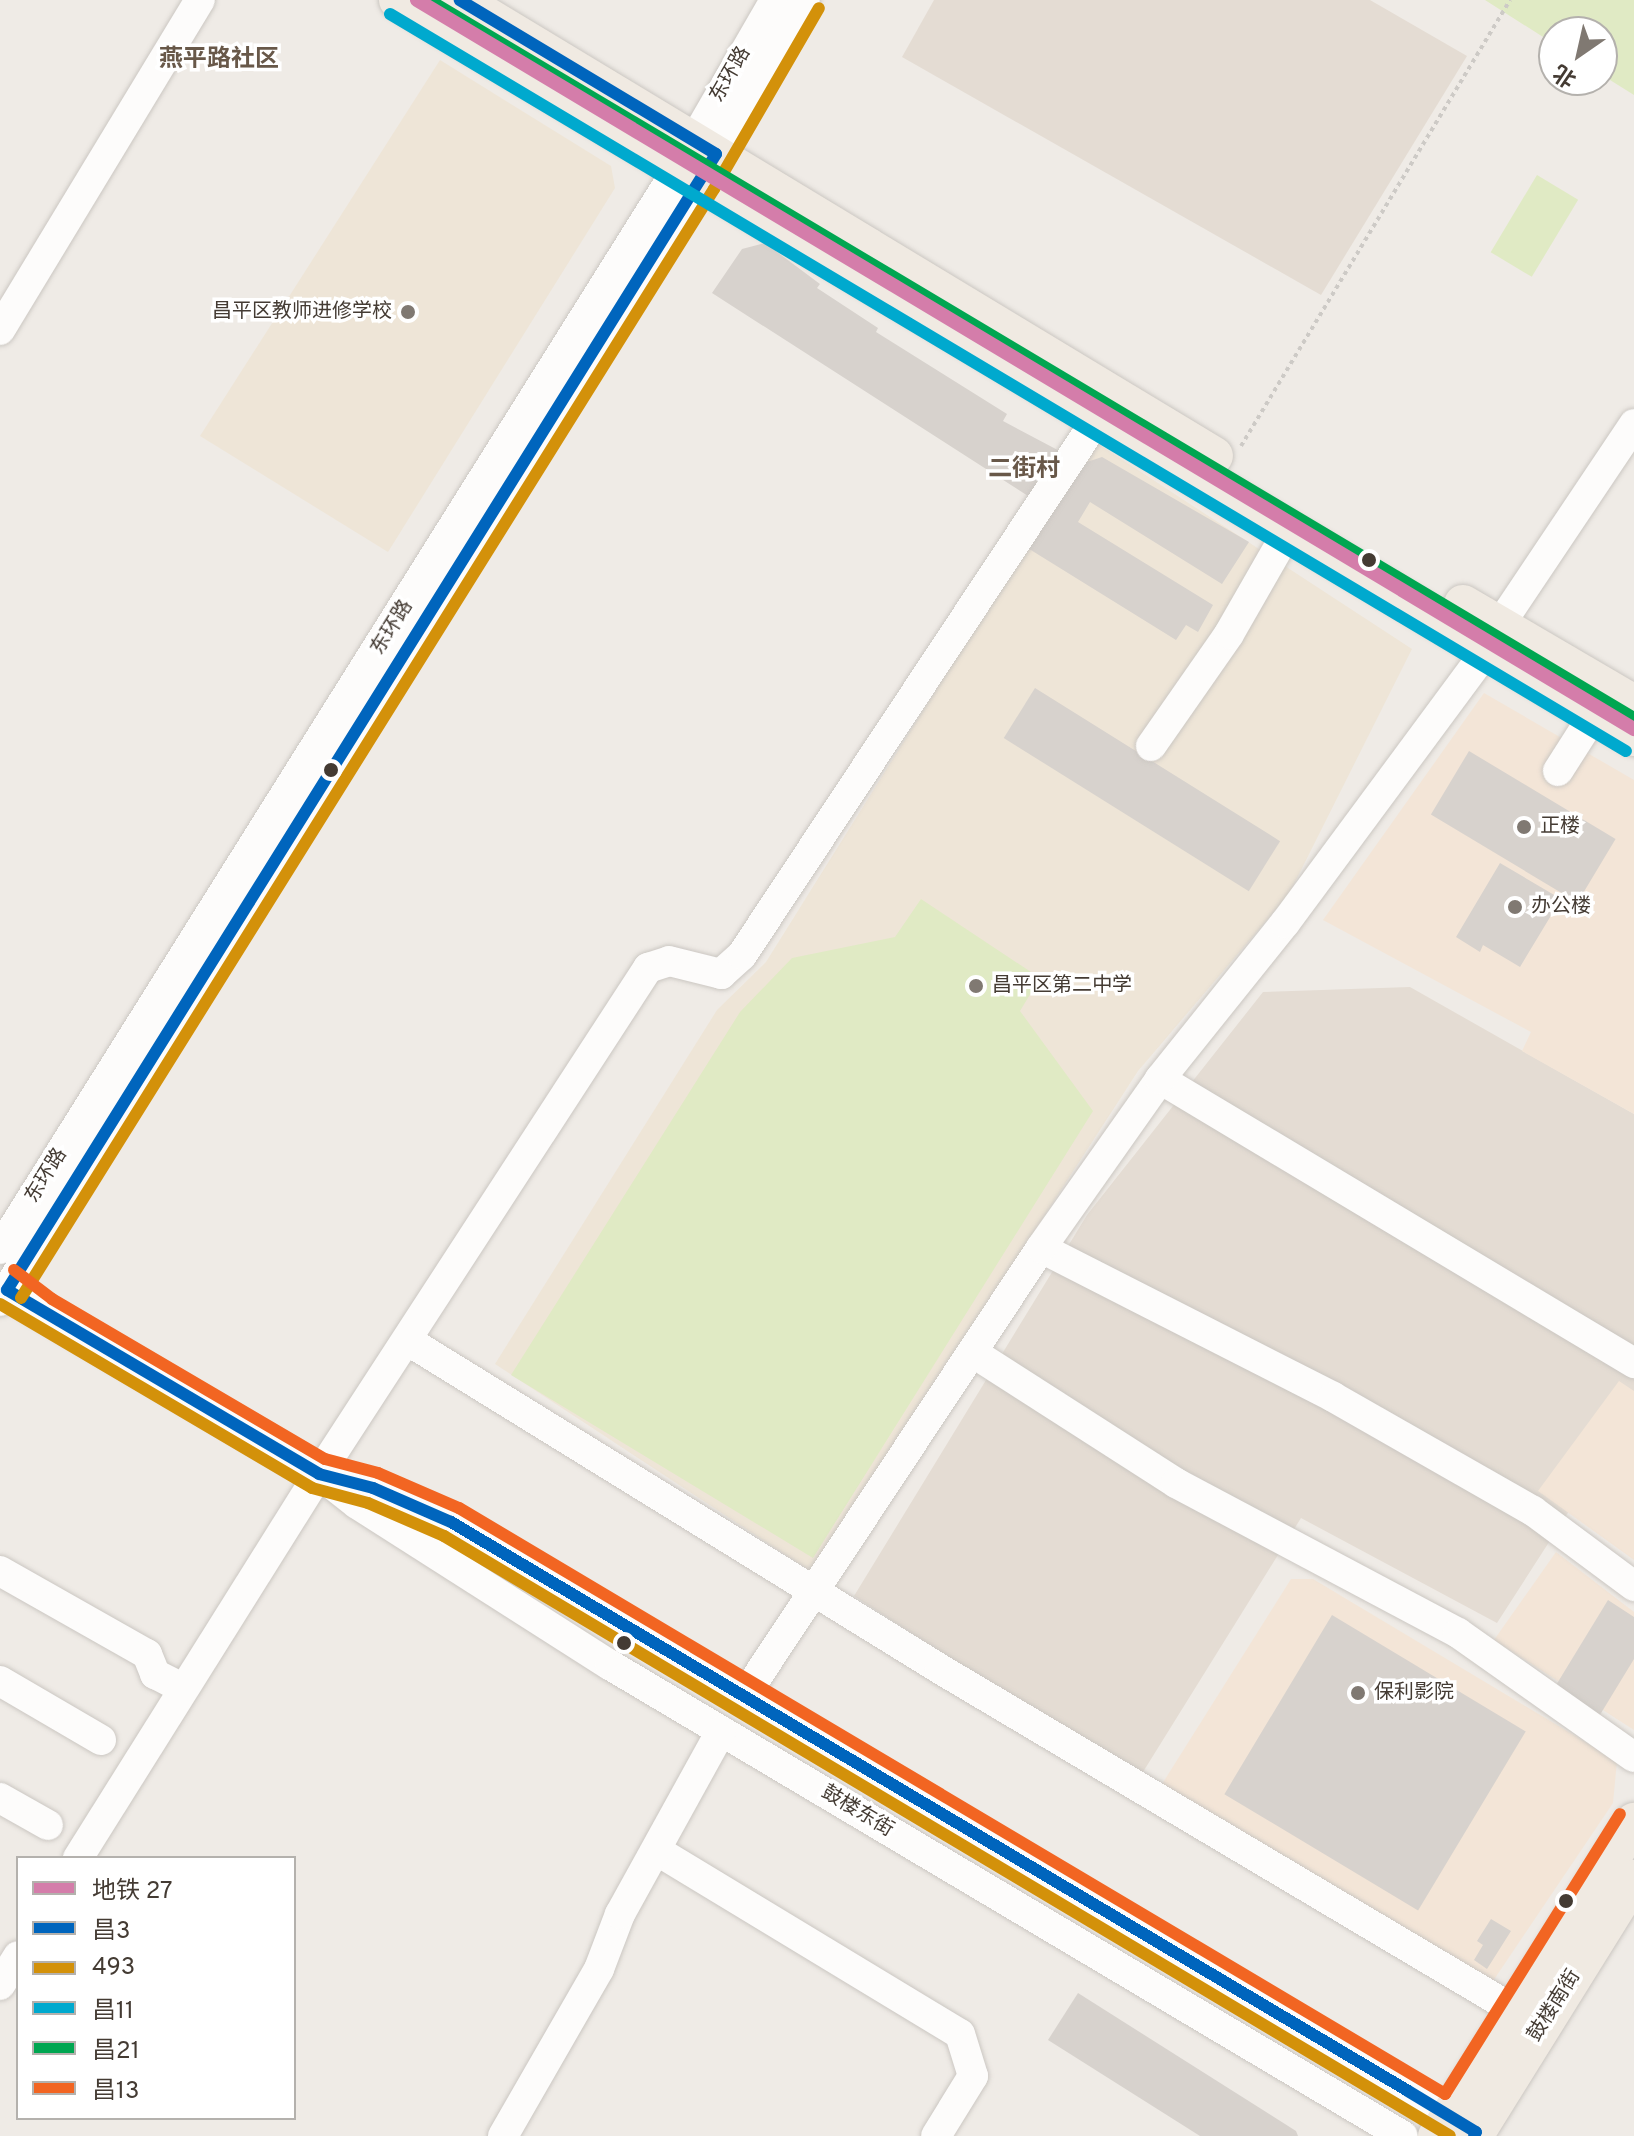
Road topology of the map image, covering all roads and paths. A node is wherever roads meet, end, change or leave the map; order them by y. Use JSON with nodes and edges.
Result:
{"nodes":[{"id":1,"x":200,"y":0,"type":"edge"},
{"id":2,"x":398,"y":0,"type":"edge"},
{"id":3,"x":460,"y":0,"type":"edge"},
{"id":4,"x":775,"y":0,"type":"edge"},
{"id":5,"x":805,"y":0,"type":"edge"},
{"id":6,"x":1510,"y":0,"type":"edge"},
{"id":7,"x":697,"y":161,"type":"junction"},
{"id":8,"x":0,"y":330,"type":"edge"},
{"id":9,"x":1099,"y":416,"type":"junction"},
{"id":10,"x":1634,"y":424,"type":"edge"},
{"id":11,"x":1230,"y":466,"type":"junction"},
{"id":12,"x":1288,"y":531,"type":"junction"},
{"id":13,"x":1493,"y":638,"type":"junction"},
{"id":14,"x":1634,"y":704,"type":"edge"},
{"id":15,"x":1595,"y":713,"type":"junction"},
{"id":16,"x":1634,"y":737,"type":"edge"},
{"id":17,"x":1151,"y":746,"type":"dead end"},
{"id":18,"x":1558,"y":771,"type":"dead end"},
{"id":19,"x":1160,"y":1079,"type":"junction"},
{"id":20,"x":1041,"y":1248,"type":"junction"},
{"id":21,"x":0,"y":1249,"type":"edge"},
{"id":22,"x":2,"y":1290,"type":"edge"},
{"id":23,"x":410,"y":1342,"type":"junction"},
{"id":24,"x":975,"y":1354,"type":"junction"},
{"id":25,"x":1634,"y":1363,"type":"edge"},
{"id":26,"x":319,"y":1474,"type":"junction"},
{"id":27,"x":0,"y":1571,"type":"edge"},
{"id":28,"x":1634,"y":1586,"type":"edge"},
{"id":29,"x":813,"y":1588,"type":"junction"},
{"id":30,"x":0,"y":1681,"type":"edge"},
{"id":31,"x":183,"y":1688,"type":"junction"},
{"id":32,"x":743,"y":1698,"type":"junction"},
{"id":33,"x":721,"y":1731,"type":"junction"},
{"id":34,"x":101,"y":1740,"type":"dead end"},
{"id":35,"x":1634,"y":1757,"type":"edge"},
{"id":36,"x":0,"y":1798,"type":"edge"},
{"id":37,"x":1634,"y":1822,"type":"edge"},
{"id":38,"x":48,"y":1825,"type":"dead end"},
{"id":39,"x":656,"y":1850,"type":"junction"},
{"id":40,"x":79,"y":1856,"type":"edge"},
{"id":41,"x":1626,"y":1873,"type":"edge"},
{"id":42,"x":16,"y":1959,"type":"edge"},
{"id":43,"x":0,"y":1985,"type":"edge"},
{"id":44,"x":1516,"y":2011,"type":"junction"},
{"id":45,"x":1464,"y":2131,"type":"edge"},
{"id":46,"x":503,"y":2136,"type":"edge"},
{"id":47,"x":936,"y":2136,"type":"edge"},
{"id":48,"x":1403,"y":2136,"type":"edge"}],
"edges":[{"from":1,"to":8,"type":"street"},
{"from":2,"to":7,"type":"main road"},
{"from":3,"to":7,"type":"main road"},
{"from":4,"to":7,"type":"street","name":"东环路"},
{"from":5,"to":7,"type":"street","name":"东环路"},
{"from":6,"to":11,"type":"path"},
{"from":7,"to":9,"type":"main road"},
{"from":7,"to":11,"type":"main road"},
{"from":7,"to":21,"type":"street","name":"东环路"},
{"from":7,"to":22,"type":"street","name":"东环路"},
{"from":9,"to":12,"type":"main road"},
{"from":9,"to":23,"type":"street"},
{"from":10,"to":13,"type":"street"},
{"from":11,"to":13,"type":"main road"},
{"from":12,"to":13,"type":"main road"},
{"from":12,"to":17,"type":"street"},
{"from":13,"to":14,"type":"main road"},
{"from":13,"to":15,"type":"main road"},
{"from":13,"to":19,"type":"street"},
{"from":15,"to":16,"type":"main road"},
{"from":15,"to":18,"type":"street"},
{"from":19,"to":20,"type":"street"},
{"from":19,"to":25,"type":"street"},
{"from":20,"to":24,"type":"street"},
{"from":20,"to":28,"type":"street"},
{"from":22,"to":26,"type":"street","name":"鼓楼东街"},
{"from":23,"to":26,"type":"street"},
{"from":23,"to":29,"type":"street"},
{"from":24,"to":29,"type":"street"},
{"from":24,"to":35,"type":"street"},
{"from":26,"to":31,"type":"street"},
{"from":26,"to":32,"type":"street","name":"鼓楼东街"},
{"from":26,"to":33,"type":"street","name":"鼓楼东街"},
{"from":27,"to":31,"type":"street"},
{"from":29,"to":32,"type":"street"},
{"from":29,"to":44,"type":"street"},
{"from":30,"to":34,"type":"street"},
{"from":31,"to":40,"type":"street"},
{"from":32,"to":45,"type":"street","name":"鼓楼东街"},
{"from":33,"to":39,"type":"street"},
{"from":33,"to":48,"type":"street","name":"鼓楼东街"},
{"from":36,"to":38,"type":"street"},
{"from":37,"to":41,"type":"main road","name":"鼓楼南街"},
{"from":39,"to":46,"type":"street"},
{"from":39,"to":47,"type":"street"},
{"from":41,"to":44,"type":"main road","name":"鼓楼南街"},
{"from":41,"to":45,"type":"main road","name":"鼓楼南街"},
{"from":42,"to":43,"type":"street"},
{"from":44,"to":45,"type":"main road","name":"鼓楼南街"}]}
